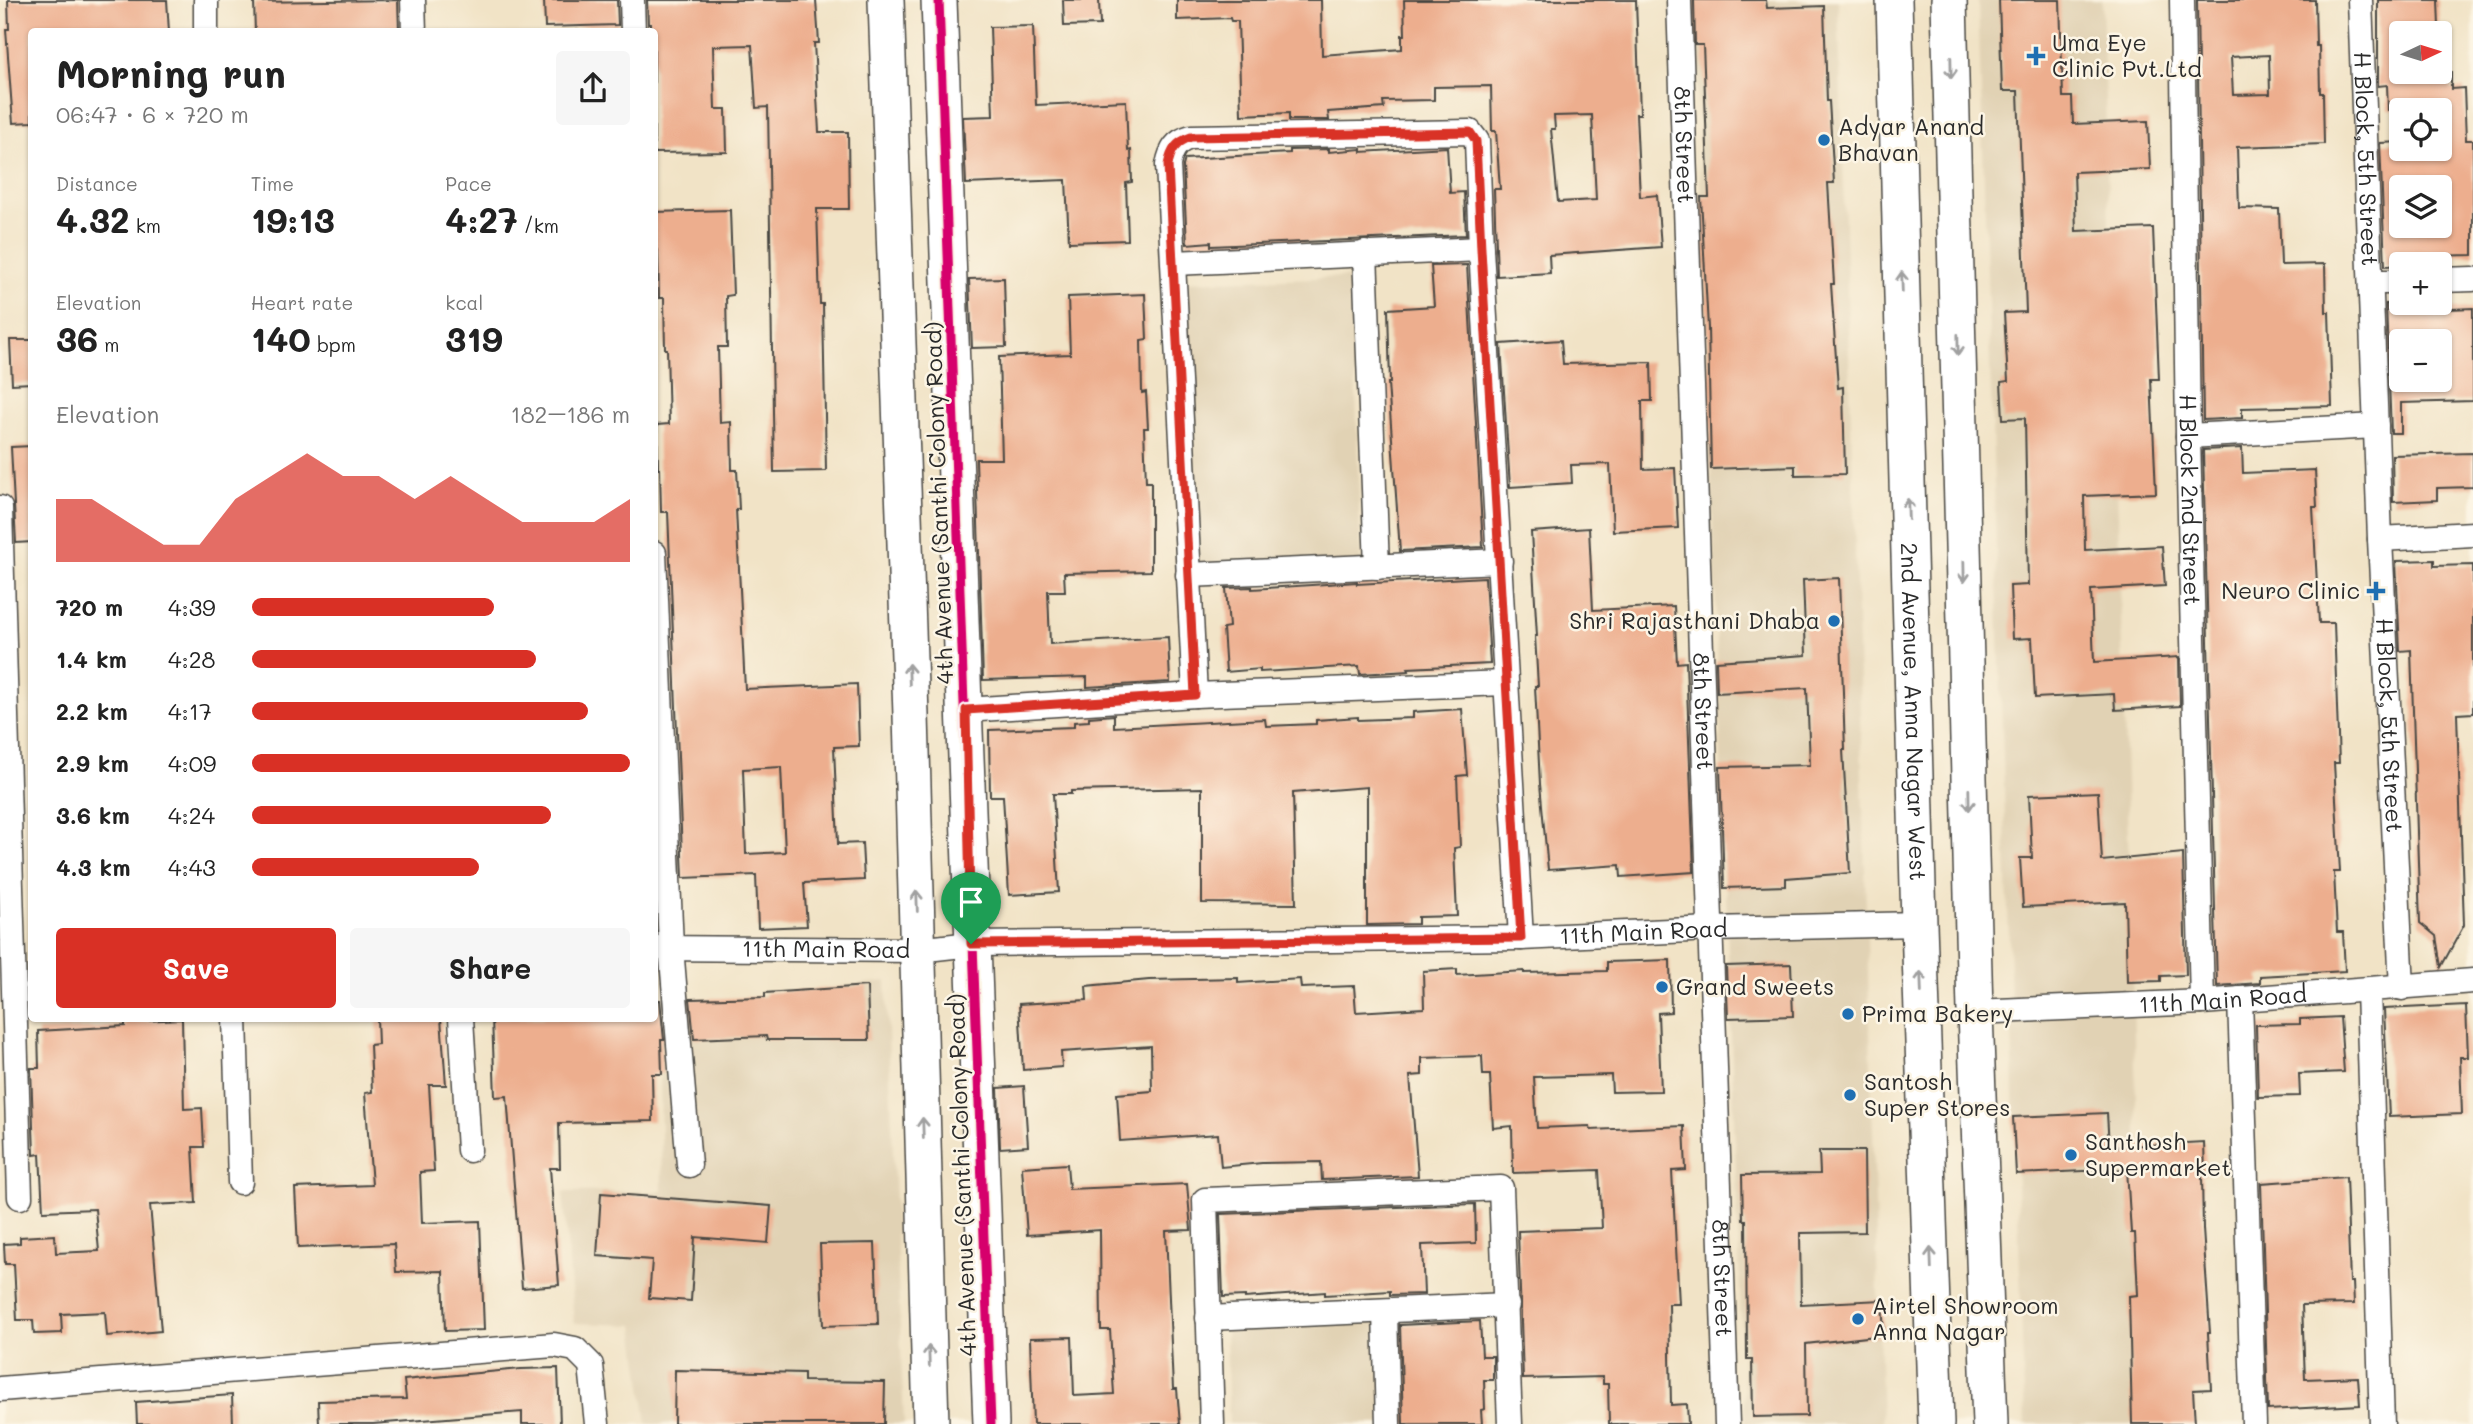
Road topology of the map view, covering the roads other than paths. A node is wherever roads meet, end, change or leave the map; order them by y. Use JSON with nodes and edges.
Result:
{"nodes":[{"id":1,"x":205,"y":0,"type":"edge"},
{"id":2,"x":413,"y":0,"type":"edge"},
{"id":3,"x":632,"y":0,"type":"edge"},
{"id":4,"x":886,"y":0,"type":"edge"},
{"id":5,"x":939,"y":0,"type":"edge"},
{"id":6,"x":1679,"y":0,"type":"edge"},
{"id":7,"x":1894,"y":0,"type":"edge"},
{"id":8,"x":1949,"y":0,"type":"edge"},
{"id":9,"x":2182,"y":0,"type":"edge"},
{"id":10,"x":2360,"y":0,"type":"edge"},
{"id":11,"x":206,"y":28,"type":"edge"},
{"id":12,"x":414,"y":28,"type":"edge"},
{"id":13,"x":633,"y":28,"type":"edge"},
{"id":14,"x":1481,"y":249,"type":"junction"},
{"id":15,"x":1365,"y":253,"type":"junction"},
{"id":16,"x":1174,"y":263,"type":"junction"},
{"id":17,"x":2473,"y":279,"type":"edge"},
{"id":18,"x":2452,"y":280,"type":"edge"},
{"id":19,"x":2372,"y":282,"type":"junction"},
{"id":20,"x":2389,"y":282,"type":"edge"},
{"id":21,"x":2376,"y":426,"type":"junction"},
{"id":22,"x":2188,"y":436,"type":"junction"},
{"id":23,"x":0,"y":508,"type":"edge"},
{"id":24,"x":2473,"y":534,"type":"edge"},
{"id":25,"x":2380,"y":539,"type":"junction"},
{"id":26,"x":1500,"y":561,"type":"junction"},
{"id":27,"x":1377,"y":567,"type":"junction"},
{"id":28,"x":1188,"y":575,"type":"junction"},
{"id":29,"x":1505,"y":683,"type":"junction"},
{"id":30,"x":1195,"y":695,"type":"junction"},
{"id":31,"x":966,"y":710,"type":"junction"},
{"id":32,"x":658,"y":728,"type":"edge"},
{"id":33,"x":1919,"y":924,"type":"junction"},
{"id":34,"x":1710,"y":929,"type":"junction"},
{"id":35,"x":1521,"y":938,"type":"junction"},
{"id":36,"x":971,"y":944,"type":"junction"},
{"id":37,"x":663,"y":947,"type":"edge"},
{"id":38,"x":918,"y":950,"type":"junction"},
{"id":39,"x":15,"y":973,"type":"edge"},
{"id":40,"x":2473,"y":981,"type":"edge"},
{"id":41,"x":2402,"y":988,"type":"junction"},
{"id":42,"x":2368,"y":990,"type":"junction"},
{"id":43,"x":2240,"y":999,"type":"junction"},
{"id":44,"x":2202,"y":1002,"type":"junction"},
{"id":45,"x":1975,"y":1012,"type":"junction"},
{"id":46,"x":235,"y":1022,"type":"edge"},
{"id":47,"x":461,"y":1022,"type":"edge"},
{"id":48,"x":469,"y":1150,"type":"dead end"},
{"id":49,"x":689,"y":1165,"type":"dead end"},
{"id":50,"x":240,"y":1182,"type":"dead end"},
{"id":51,"x":20,"y":1198,"type":"dead end"},
{"id":52,"x":1507,"y":1305,"type":"junction"},
{"id":53,"x":1385,"y":1311,"type":"junction"},
{"id":54,"x":1208,"y":1318,"type":"junction"},
{"id":55,"x":0,"y":1389,"type":"edge"},
{"id":56,"x":597,"y":1424,"type":"edge"},
{"id":57,"x":931,"y":1424,"type":"edge"},
{"id":58,"x":991,"y":1424,"type":"edge"},
{"id":59,"x":1212,"y":1424,"type":"edge"},
{"id":60,"x":1388,"y":1424,"type":"edge"},
{"id":61,"x":1510,"y":1424,"type":"edge"},
{"id":62,"x":1727,"y":1424,"type":"edge"},
{"id":63,"x":1937,"y":1424,"type":"edge"},
{"id":64,"x":1990,"y":1424,"type":"edge"},
{"id":65,"x":2254,"y":1424,"type":"edge"},
{"id":66,"x":2382,"y":1424,"type":"edge"}],
"edges":[{"from":1,"to":11,"type":"street"},
{"from":2,"to":12,"type":"street"},
{"from":3,"to":13,"type":"street"},
{"from":38,"to":4,"type":"street","name":"4th Avenue (Santhi Colony Road)","one_way":true},
{"from":5,"to":31,"type":"street","name":"4th Avenue (Santhi Colony Road)"},
{"from":6,"to":34,"type":"street","name":"8th Street"},
{"from":33,"to":7,"type":"street","name":"2nd Avenue, Anna Nagar West","one_way":true},
{"from":8,"to":45,"type":"street","one_way":true},
{"from":9,"to":22,"type":"street","name":"H Block 2nd Street"},
{"from":10,"to":19,"type":"street","name":"H Block, 5th Street"},
{"from":14,"to":15,"type":"street"},
{"from":14,"to":16,"type":"street"},
{"from":14,"to":26,"type":"street"},
{"from":15,"to":16,"type":"street"},
{"from":15,"to":27,"type":"street"},
{"from":16,"to":28,"type":"street"},
{"from":17,"to":18,"type":"street"},
{"from":19,"to":20,"type":"street"},
{"from":19,"to":21,"type":"street","name":"H Block, 5th Street"},
{"from":21,"to":22,"type":"street"},
{"from":21,"to":25,"type":"street","name":"H Block, 5th Street"},
{"from":22,"to":44,"type":"street","name":"H Block 2nd Street"},
{"from":23,"to":39,"type":"street"},
{"from":24,"to":25,"type":"street"},
{"from":25,"to":41,"type":"street","name":"H Block, 5th Street"},
{"from":26,"to":27,"type":"street"},
{"from":26,"to":29,"type":"street"},
{"from":27,"to":28,"type":"street"},
{"from":28,"to":30,"type":"street"},
{"from":29,"to":30,"type":"street"},
{"from":29,"to":35,"type":"street"},
{"from":30,"to":31,"type":"street"},
{"from":31,"to":36,"type":"street","name":"4th Avenue (Santhi Colony Road)"},
{"from":32,"to":37,"type":"street"},
{"from":33,"to":34,"type":"street","name":"11th Main Road"},
{"from":63,"to":33,"type":"street","name":"2nd Avenue, Anna Nagar West","one_way":true},
{"from":34,"to":35,"type":"street","name":"11th Main Road"},
{"from":34,"to":62,"type":"street","name":"8th Street"},
{"from":35,"to":36,"type":"street","name":"11th Main Road"},
{"from":36,"to":38,"type":"street","name":"11th Main Road"},
{"from":36,"to":58,"type":"street","name":"4th Avenue (Santhi Colony Road)"},
{"from":37,"to":38,"type":"street","name":"11th Main Road"},
{"from":37,"to":49,"type":"street"},
{"from":57,"to":38,"type":"street","name":"4th Avenue (Santhi Colony Road)","one_way":true},
{"from":39,"to":51,"type":"street"},
{"from":40,"to":41,"type":"street","name":"11th Main Road"},
{"from":41,"to":42,"type":"street","name":"11th Main Road"},
{"from":42,"to":43,"type":"street","name":"11th Main Road"},
{"from":42,"to":66,"type":"street"},
{"from":43,"to":44,"type":"street","name":"11th Main Road"},
{"from":43,"to":65,"type":"street"},
{"from":44,"to":45,"type":"street","name":"11th Main Road"},
{"from":45,"to":64,"type":"street"},
{"from":46,"to":50,"type":"street"},
{"from":47,"to":48,"type":"street"},
{"from":52,"to":53,"type":"street"},
{"from":52,"to":54,"type":"street"},
{"from":52,"to":61,"type":"street"},
{"from":53,"to":54,"type":"street"},
{"from":53,"to":60,"type":"street"},
{"from":54,"to":59,"type":"street"},
{"from":55,"to":56,"type":"street"}]}
